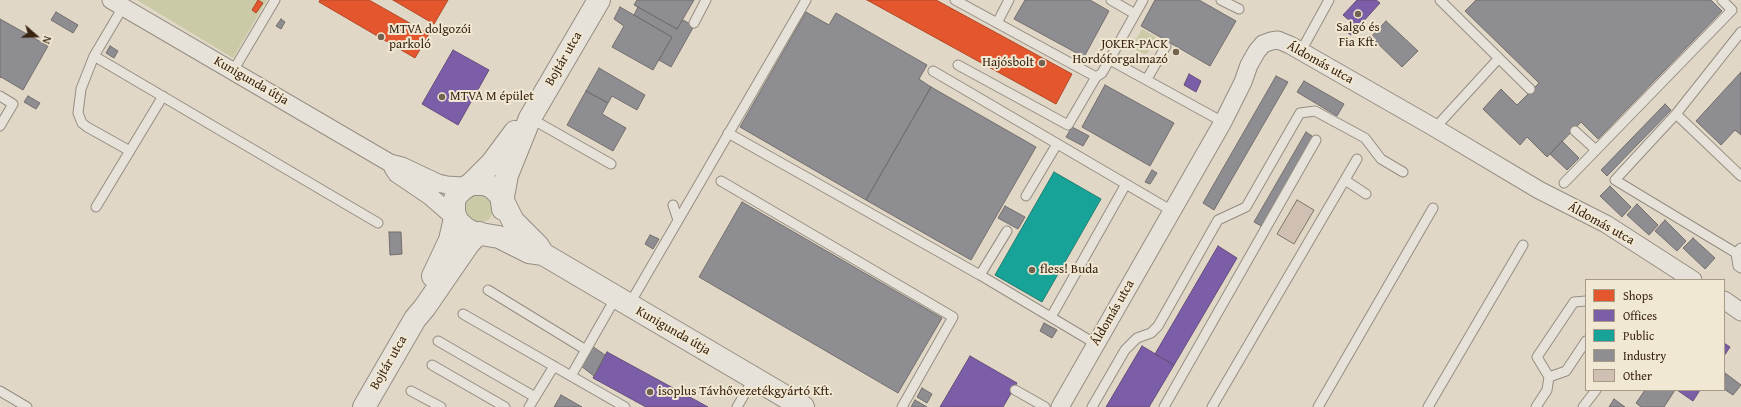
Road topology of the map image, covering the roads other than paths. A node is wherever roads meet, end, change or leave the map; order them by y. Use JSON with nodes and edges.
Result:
{"nodes":[{"id":1,"x":275,"y":0,"type":"edge"},
{"id":2,"x":599,"y":0,"type":"edge"},
{"id":3,"x":706,"y":0,"type":"edge"},
{"id":4,"x":806,"y":0,"type":"edge"},
{"id":5,"x":955,"y":0,"type":"edge"},
{"id":6,"x":1009,"y":0,"type":"edge"},
{"id":7,"x":1111,"y":0,"type":"edge"},
{"id":8,"x":1143,"y":0,"type":"edge"},
{"id":9,"x":1221,"y":0,"type":"edge"},
{"id":10,"x":1328,"y":0,"type":"edge"},
{"id":11,"x":1440,"y":0,"type":"edge"},
{"id":12,"x":1722,"y":0,"type":"edge"},
{"id":13,"x":117,"y":3,"type":"edge"},
{"id":14,"x":970,"y":3,"type":"edge"},
{"id":15,"x":1125,"y":3,"type":"edge"},
{"id":16,"x":1239,"y":9,"type":"dead end"},
{"id":17,"x":1135,"y":14,"type":"junction"},
{"id":18,"x":694,"y":23,"type":"dead end"},
{"id":19,"x":997,"y":23,"type":"junction"},
{"id":20,"x":1741,"y":32,"type":"edge"},
{"id":21,"x":1166,"y":46,"type":"dead end"},
{"id":22,"x":1301,"y":51,"type":"junction"},
{"id":23,"x":94,"y":56,"type":"junction"},
{"id":24,"x":1499,"y":58,"type":"junction"},
{"id":25,"x":1110,"y":60,"type":"junction"},
{"id":26,"x":958,"y":65,"type":"dead end"},
{"id":27,"x":233,"y":71,"type":"junction"},
{"id":28,"x":933,"y":71,"type":"dead end"},
{"id":29,"x":1096,"y":77,"type":"junction"},
{"id":30,"x":1147,"y":79,"type":"junction"},
{"id":31,"x":1530,"y":89,"type":"dead end"},
{"id":32,"x":0,"y":96,"type":"edge"},
{"id":33,"x":163,"y":96,"type":"junction"},
{"id":34,"x":1676,"y":114,"type":"junction"},
{"id":35,"x":530,"y":118,"type":"junction"},
{"id":36,"x":1223,"y":122,"type":"junction"},
{"id":37,"x":0,"y":126,"type":"edge"},
{"id":38,"x":1435,"y":128,"type":"junction"},
{"id":39,"x":1575,"y":130,"type":"dead end"},
{"id":40,"x":728,"y":133,"type":"junction"},
{"id":41,"x":1316,"y":140,"type":"dead end"},
{"id":42,"x":1057,"y":144,"type":"junction"},
{"id":43,"x":1596,"y":150,"type":"junction"},
{"id":44,"x":130,"y":151,"type":"junction"},
{"id":45,"x":1357,"y":159,"type":"dead end"},
{"id":46,"x":390,"y":163,"type":"junction"},
{"id":47,"x":611,"y":164,"type":"dead end"},
{"id":48,"x":1403,"y":172,"type":"dead end"},
{"id":49,"x":1741,"y":176,"type":"edge"},
{"id":50,"x":1345,"y":180,"type":"junction"},
{"id":51,"x":721,"y":181,"type":"dead end"},
{"id":52,"x":1564,"y":183,"type":"dead end"},
{"id":53,"x":472,"y":184,"type":"junction"},
{"id":54,"x":1126,"y":184,"type":"junction"},
{"id":55,"x":1366,"y":194,"type":"dead end"},
{"id":56,"x":1026,"y":196,"type":"dead end"},
{"id":57,"x":502,"y":202,"type":"junction"},
{"id":58,"x":673,"y":205,"type":"dead end"},
{"id":59,"x":96,"y":207,"type":"dead end"},
{"id":60,"x":1433,"y":208,"type":"dead end"},
{"id":61,"x":1172,"y":211,"type":"junction"},
{"id":62,"x":456,"y":218,"type":"junction"},
{"id":63,"x":678,"y":220,"type":"junction"},
{"id":64,"x":378,"y":223,"type":"dead end"},
{"id":65,"x":1007,"y":231,"type":"dead end"},
{"id":66,"x":479,"y":233,"type":"junction"},
{"id":67,"x":1522,"y":245,"type":"dead end"},
{"id":68,"x":1739,"y":251,"type":"edge"},
{"id":69,"x":543,"y":254,"type":"junction"},
{"id":70,"x":1741,"y":268,"type":"edge"},
{"id":71,"x":980,"y":275,"type":"junction"},
{"id":72,"x":1683,"y":277,"type":"edge"},
{"id":73,"x":488,"y":290,"type":"dead end"},
{"id":74,"x":623,"y":301,"type":"junction"},
{"id":75,"x":1725,"y":301,"type":"edge"},
{"id":76,"x":1585,"y":302,"type":"edge"},
{"id":77,"x":1741,"y":312,"type":"edge"},
{"id":78,"x":463,"y":314,"type":"dead end"},
{"id":79,"x":1051,"y":317,"type":"junction"},
{"id":80,"x":415,"y":319,"type":"junction"},
{"id":81,"x":438,"y":341,"type":"dead end"},
{"id":82,"x":1585,"y":342,"type":"edge"},
{"id":83,"x":1096,"y":344,"type":"junction"},
{"id":84,"x":586,"y":350,"type":"junction"},
{"id":85,"x":432,"y":365,"type":"dead end"},
{"id":86,"x":554,"y":366,"type":"junction"},
{"id":87,"x":571,"y":376,"type":"junction"},
{"id":88,"x":1550,"y":376,"type":"junction"},
{"id":89,"x":754,"y":378,"type":"junction"},
{"id":90,"x":411,"y":390,"type":"dead end"},
{"id":91,"x":1015,"y":390,"type":"dead end"},
{"id":92,"x":0,"y":391,"type":"edge"},
{"id":93,"x":1595,"y":391,"type":"edge"},
{"id":94,"x":535,"y":397,"type":"junction"},
{"id":95,"x":26,"y":407,"type":"edge"},
{"id":96,"x":364,"y":407,"type":"edge"},
{"id":97,"x":441,"y":407,"type":"edge"},
{"id":98,"x":505,"y":407,"type":"edge"},
{"id":99,"x":529,"y":407,"type":"edge"},
{"id":100,"x":625,"y":407,"type":"edge"},
{"id":101,"x":737,"y":407,"type":"edge"},
{"id":102,"x":803,"y":407,"type":"edge"},
{"id":103,"x":902,"y":407,"type":"edge"},
{"id":104,"x":1045,"y":407,"type":"edge"},
{"id":105,"x":1060,"y":407,"type":"edge"},
{"id":106,"x":1092,"y":407,"type":"edge"},
{"id":107,"x":1164,"y":407,"type":"edge"},
{"id":108,"x":1212,"y":407,"type":"edge"},
{"id":109,"x":1318,"y":407,"type":"edge"},
{"id":110,"x":1428,"y":407,"type":"edge"},
{"id":111,"x":1536,"y":407,"type":"edge"},
{"id":112,"x":1583,"y":407,"type":"edge"}],
"edges":[{"from":1,"to":27,"type":"lane"},
{"from":2,"to":35,"type":"street","name":"Bojtár utca"},
{"from":3,"to":18,"type":"lane"},
{"from":4,"to":40,"type":"lane"},
{"from":5,"to":14,"type":"lane"},
{"from":6,"to":19,"type":"lane"},
{"from":7,"to":15,"type":"lane"},
{"from":8,"to":17,"type":"lane"},
{"from":9,"to":16,"type":"lane"},
{"from":10,"to":22,"type":"lane"},
{"from":11,"to":24,"type":"lane"},
{"from":12,"to":43,"type":"lane"},
{"from":13,"to":23,"type":"lane"},
{"from":13,"to":27,"type":"street","name":"Kunigunda útja"},
{"from":14,"to":19,"type":"lane"},
{"from":15,"to":17,"type":"lane"},
{"from":17,"to":25,"type":"lane"},
{"from":19,"to":29,"type":"lane"},
{"from":20,"to":34,"type":"lane"},
{"from":21,"to":30,"type":"lane"},
{"from":22,"to":36,"type":"street","name":"Áldomás utca"},
{"from":22,"to":38,"type":"street","name":"Áldomás utca"},
{"from":23,"to":33,"type":"lane"},
{"from":23,"to":44,"type":"lane"},
{"from":24,"to":31,"type":"lane"},
{"from":24,"to":38,"type":"lane"},
{"from":25,"to":29,"type":"lane"},
{"from":25,"to":30,"type":"lane"},
{"from":26,"to":29,"type":"lane"},
{"from":27,"to":46,"type":"street","name":"Kunigunda útja"},
{"from":28,"to":42,"type":"lane"},
{"from":30,"to":36,"type":"lane"},
{"from":32,"to":37,"type":"lane"},
{"from":33,"to":44,"type":"lane"},
{"from":33,"to":64,"type":"lane"},
{"from":34,"to":49,"type":"lane"},
{"from":34,"to":68,"type":"lane"},
{"from":35,"to":47,"type":"lane"},
{"from":35,"to":53,"type":"street","name":"Bojtár utca"},
{"from":35,"to":57,"type":"street","name":"Bojtár utca"},
{"from":36,"to":61,"type":"street","name":"Áldomás utca"},
{"from":38,"to":72,"type":"street","name":"Áldomás utca"},
{"from":39,"to":43,"type":"lane"},
{"from":40,"to":63,"type":"lane"},
{"from":40,"to":71,"type":"lane"},
{"from":41,"to":107,"type":"lane"},
{"from":42,"to":54,"type":"lane"},
{"from":42,"to":56,"type":"lane"},
{"from":43,"to":52,"type":"lane"},
{"from":44,"to":59,"type":"lane"},
{"from":45,"to":50,"type":"lane"},
{"from":46,"to":53,"type":"street","name":"Kunigunda útja"},
{"from":46,"to":62,"type":"street","name":"Kunigunda útja"},
{"from":48,"to":106,"type":"lane"},
{"from":50,"to":55,"type":"lane"},
{"from":50,"to":108,"type":"lane"},
{"from":51,"to":103,"type":"lane"},
{"from":53,"to":57,"type":"street","name":"Kunigunda útja"},
{"from":53,"to":62,"type":"street"},
{"from":54,"to":61,"type":"lane"},
{"from":54,"to":79,"type":"lane"},
{"from":57,"to":66,"type":"street"},
{"from":57,"to":69,"type":"street","name":"Kunigunda útja"},
{"from":58,"to":63,"type":"lane"},
{"from":60,"to":109,"type":"lane"},
{"from":61,"to":83,"type":"street","name":"Áldomás utca"},
{"from":62,"to":66,"type":"street","name":"Kunigunda útja"},
{"from":62,"to":80,"type":"street","name":"Bojtár utca"},
{"from":63,"to":74,"type":"lane"},
{"from":65,"to":71,"type":"lane"},
{"from":66,"to":69,"type":"street","name":"Kunigunda útja"},
{"from":66,"to":80,"type":"street","name":"Bojtár utca"},
{"from":67,"to":110,"type":"lane"},
{"from":68,"to":70,"type":"lane"},
{"from":69,"to":74,"type":"street","name":"Kunigunda útja"},
{"from":71,"to":79,"type":"lane"},
{"from":73,"to":84,"type":"lane"},
{"from":74,"to":84,"type":"lane"},
{"from":74,"to":89,"type":"street","name":"Kunigunda útja"},
{"from":75,"to":77,"type":"street"},
{"from":76,"to":88,"type":"lane"},
{"from":78,"to":86,"type":"lane"},
{"from":79,"to":83,"type":"lane"},
{"from":80,"to":96,"type":"street","name":"Bojtár utca"},
{"from":81,"to":94,"type":"lane"},
{"from":82,"to":88,"type":"lane"},
{"from":83,"to":105,"type":"street","name":"Áldomás utca"},
{"from":84,"to":87,"type":"lane"},
{"from":85,"to":98,"type":"lane"},
{"from":86,"to":87,"type":"lane"},
{"from":86,"to":94,"type":"lane"},
{"from":87,"to":100,"type":"lane"},
{"from":88,"to":111,"type":"lane"},
{"from":89,"to":101,"type":"lane"},
{"from":89,"to":102,"type":"street","name":"Kunigunda útja"},
{"from":90,"to":97,"type":"lane"},
{"from":91,"to":104,"type":"lane"},
{"from":92,"to":95,"type":"lane"},
{"from":93,"to":112,"type":"lane"},
{"from":94,"to":99,"type":"lane"}]}
